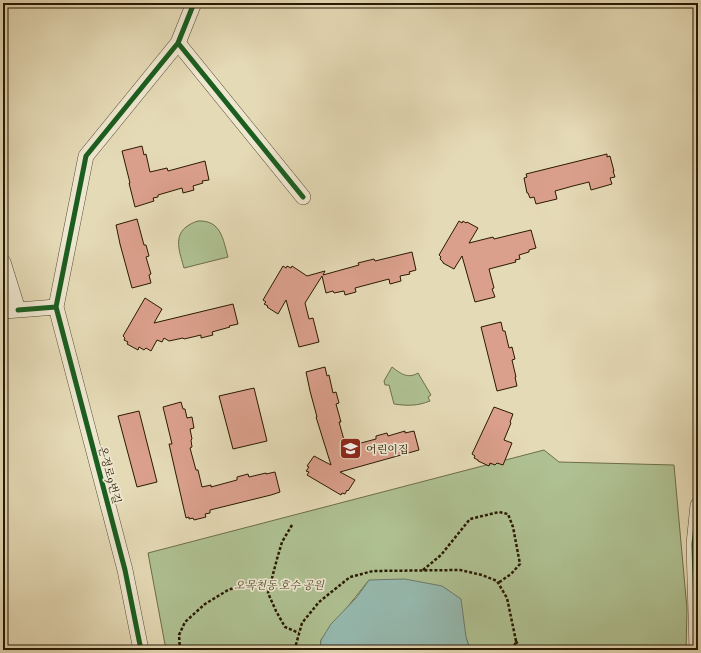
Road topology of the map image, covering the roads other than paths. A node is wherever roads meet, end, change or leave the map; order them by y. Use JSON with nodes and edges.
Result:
{"nodes":[{"id":1,"x":194,"y":3,"type":"edge"},
{"id":2,"x":178,"y":43,"type":"junction"},
{"id":3,"x":303,"y":197,"type":"dead end"},
{"id":4,"x":3,"y":262,"type":"edge"},
{"id":5,"x":56,"y":307,"type":"junction"},
{"id":6,"x":18,"y":310,"type":"junction"},
{"id":7,"x":3,"y":311,"type":"edge"},
{"id":8,"x":698,"y":505,"type":"edge"},
{"id":9,"x":141,"y":650,"type":"edge"},
{"id":10,"x":697,"y":650,"type":"edge"}],
"edges":[{"from":1,"to":2,"type":"street"},
{"from":2,"to":3,"type":"street"},
{"from":2,"to":5,"type":"street"},
{"from":4,"to":6,"type":"street"},
{"from":5,"to":6,"type":"street"},
{"from":5,"to":9,"type":"street","name":"온정로9번길"},
{"from":6,"to":7,"type":"street"},
{"from":8,"to":10,"type":"street"}]}
